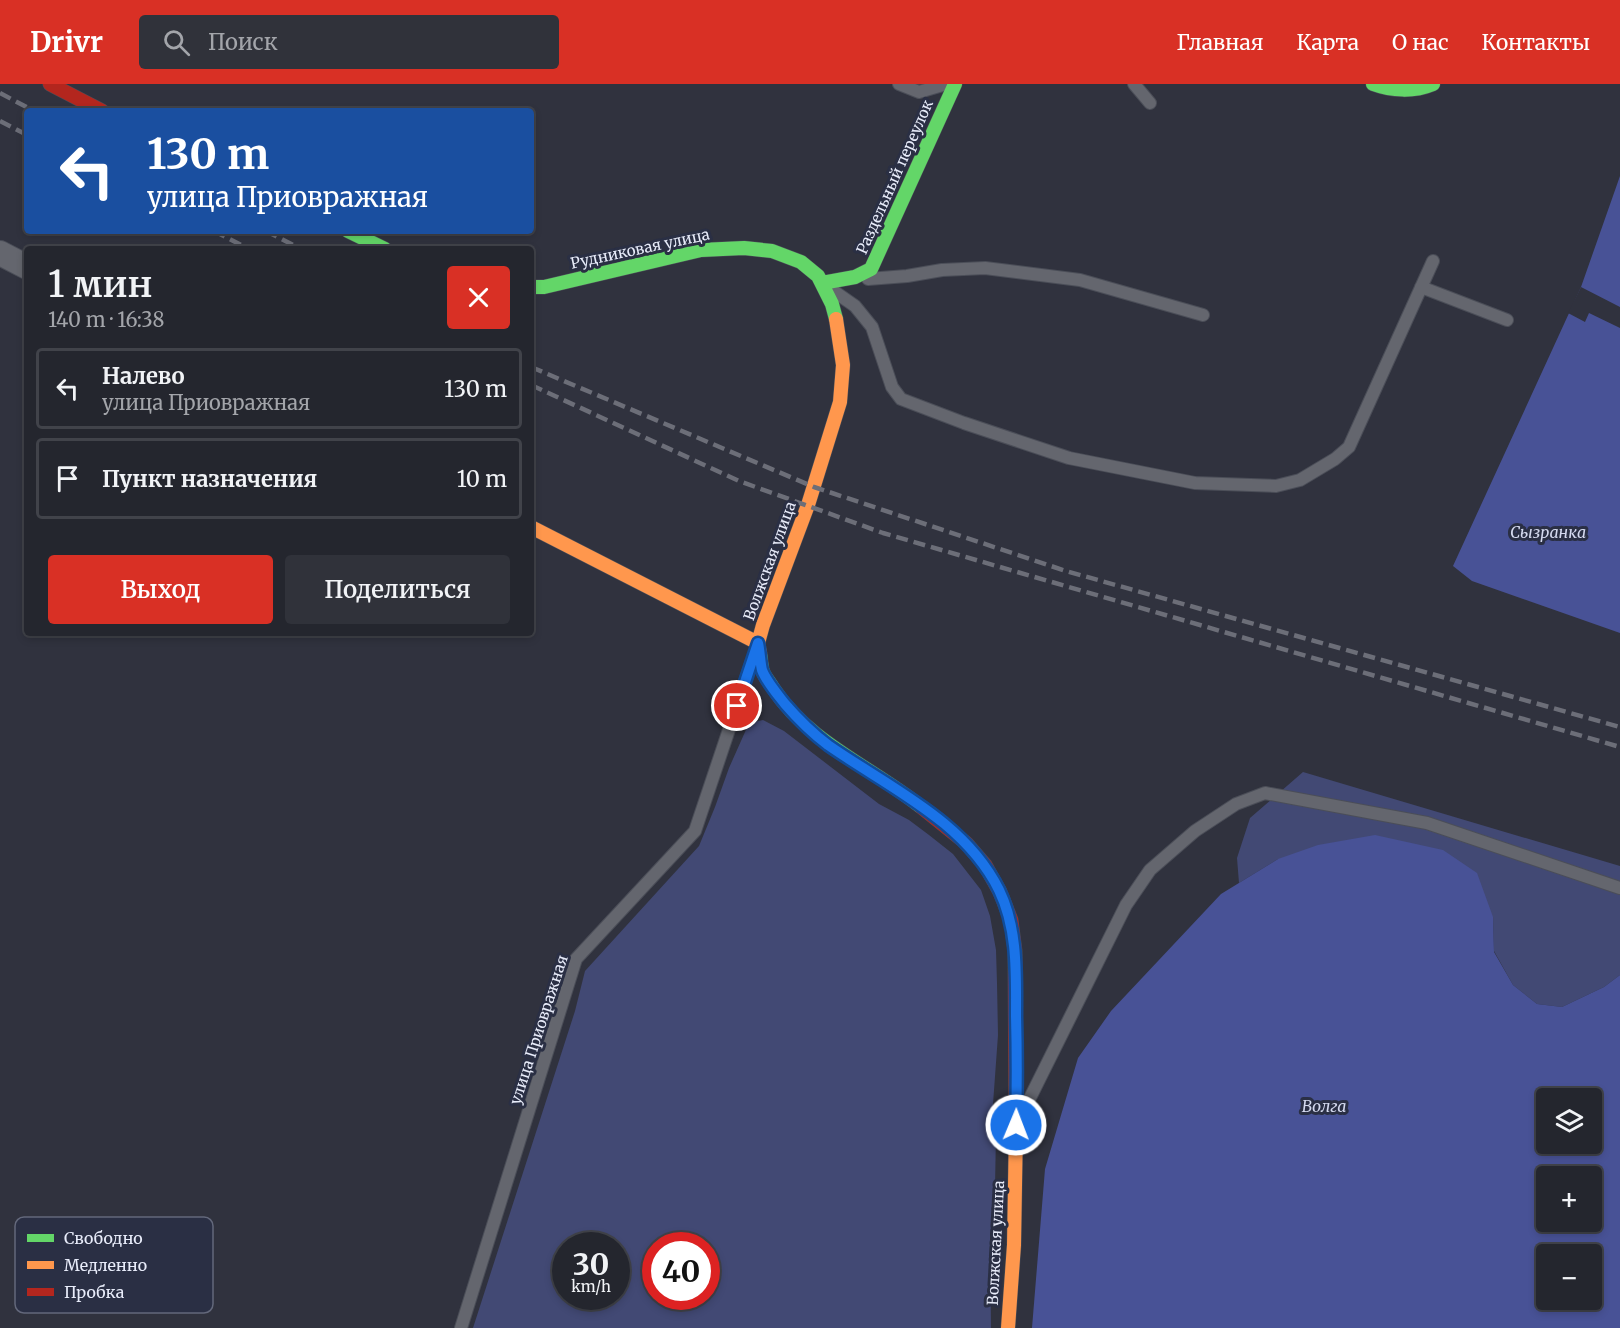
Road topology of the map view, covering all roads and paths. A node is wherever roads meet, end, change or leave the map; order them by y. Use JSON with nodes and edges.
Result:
{"nodes":[{"id":1,"x":50,"y":84,"type":"edge"},
{"id":2,"x":899,"y":84,"type":"edge"},
{"id":3,"x":946,"y":84,"type":"edge"},
{"id":4,"x":955,"y":84,"type":"edge"},
{"id":5,"x":1134,"y":84,"type":"edge"},
{"id":6,"x":1373,"y":84,"type":"edge"},
{"id":7,"x":1430,"y":86,"type":"edge"},
{"id":8,"x":1150,"y":103,"type":"dead end"},
{"id":9,"x":96,"y":108,"type":"edge"},
{"id":10,"x":354,"y":234,"type":"edge"},
{"id":11,"x":379,"y":246,"type":"edge"},
{"id":12,"x":0,"y":253,"type":"edge"},
{"id":13,"x":1433,"y":261,"type":"dead end"},
{"id":14,"x":24,"y":265,"type":"edge"},
{"id":15,"x":822,"y":283,"type":"junction"},
{"id":16,"x":534,"y":287,"type":"edge"},
{"id":17,"x":1421,"y":287,"type":"junction"},
{"id":18,"x":1203,"y":315,"type":"dead end"},
{"id":19,"x":1507,"y":320,"type":"dead end"},
{"id":20,"x":814,"y":487,"type":"joint"},
{"id":21,"x":534,"y":529,"type":"edge"},
{"id":22,"x":758,"y":643,"type":"junction"},
{"id":23,"x":1620,"y":888,"type":"edge"},
{"id":24,"x":1016,"y":1125,"type":"junction"},
{"id":25,"x":461,"y":1328,"type":"edge"},
{"id":26,"x":1008,"y":1328,"type":"edge"}],
"edges":[{"from":1,"to":9,"type":"street"},
{"from":2,"to":3,"type":"lane"},
{"from":4,"to":15,"type":"street","name":"Раздельный переулок"},
{"from":5,"to":8,"type":"lane"},
{"from":6,"to":7,"type":"street"},
{"from":10,"to":11,"type":"street"},
{"from":12,"to":14,"type":"street"},
{"from":13,"to":17,"type":"lane"},
{"from":15,"to":16,"type":"street","name":"Рудниковая улица"},
{"from":15,"to":17,"type":"lane"},
{"from":15,"to":18,"type":"lane"},
{"from":15,"to":20,"type":"street","name":"Рудниковая улица"},
{"from":17,"to":19,"type":"lane"},
{"from":20,"to":22,"type":"street","name":"Волжская улица"},
{"from":21,"to":22,"type":"street"},
{"from":22,"to":24,"type":"street","name":"Волжская улица"},
{"from":22,"to":25,"type":"lane","name":"улица Приовражная"},
{"from":23,"to":24,"type":"lane"},
{"from":24,"to":26,"type":"street","name":"Волжская улица"}]}
